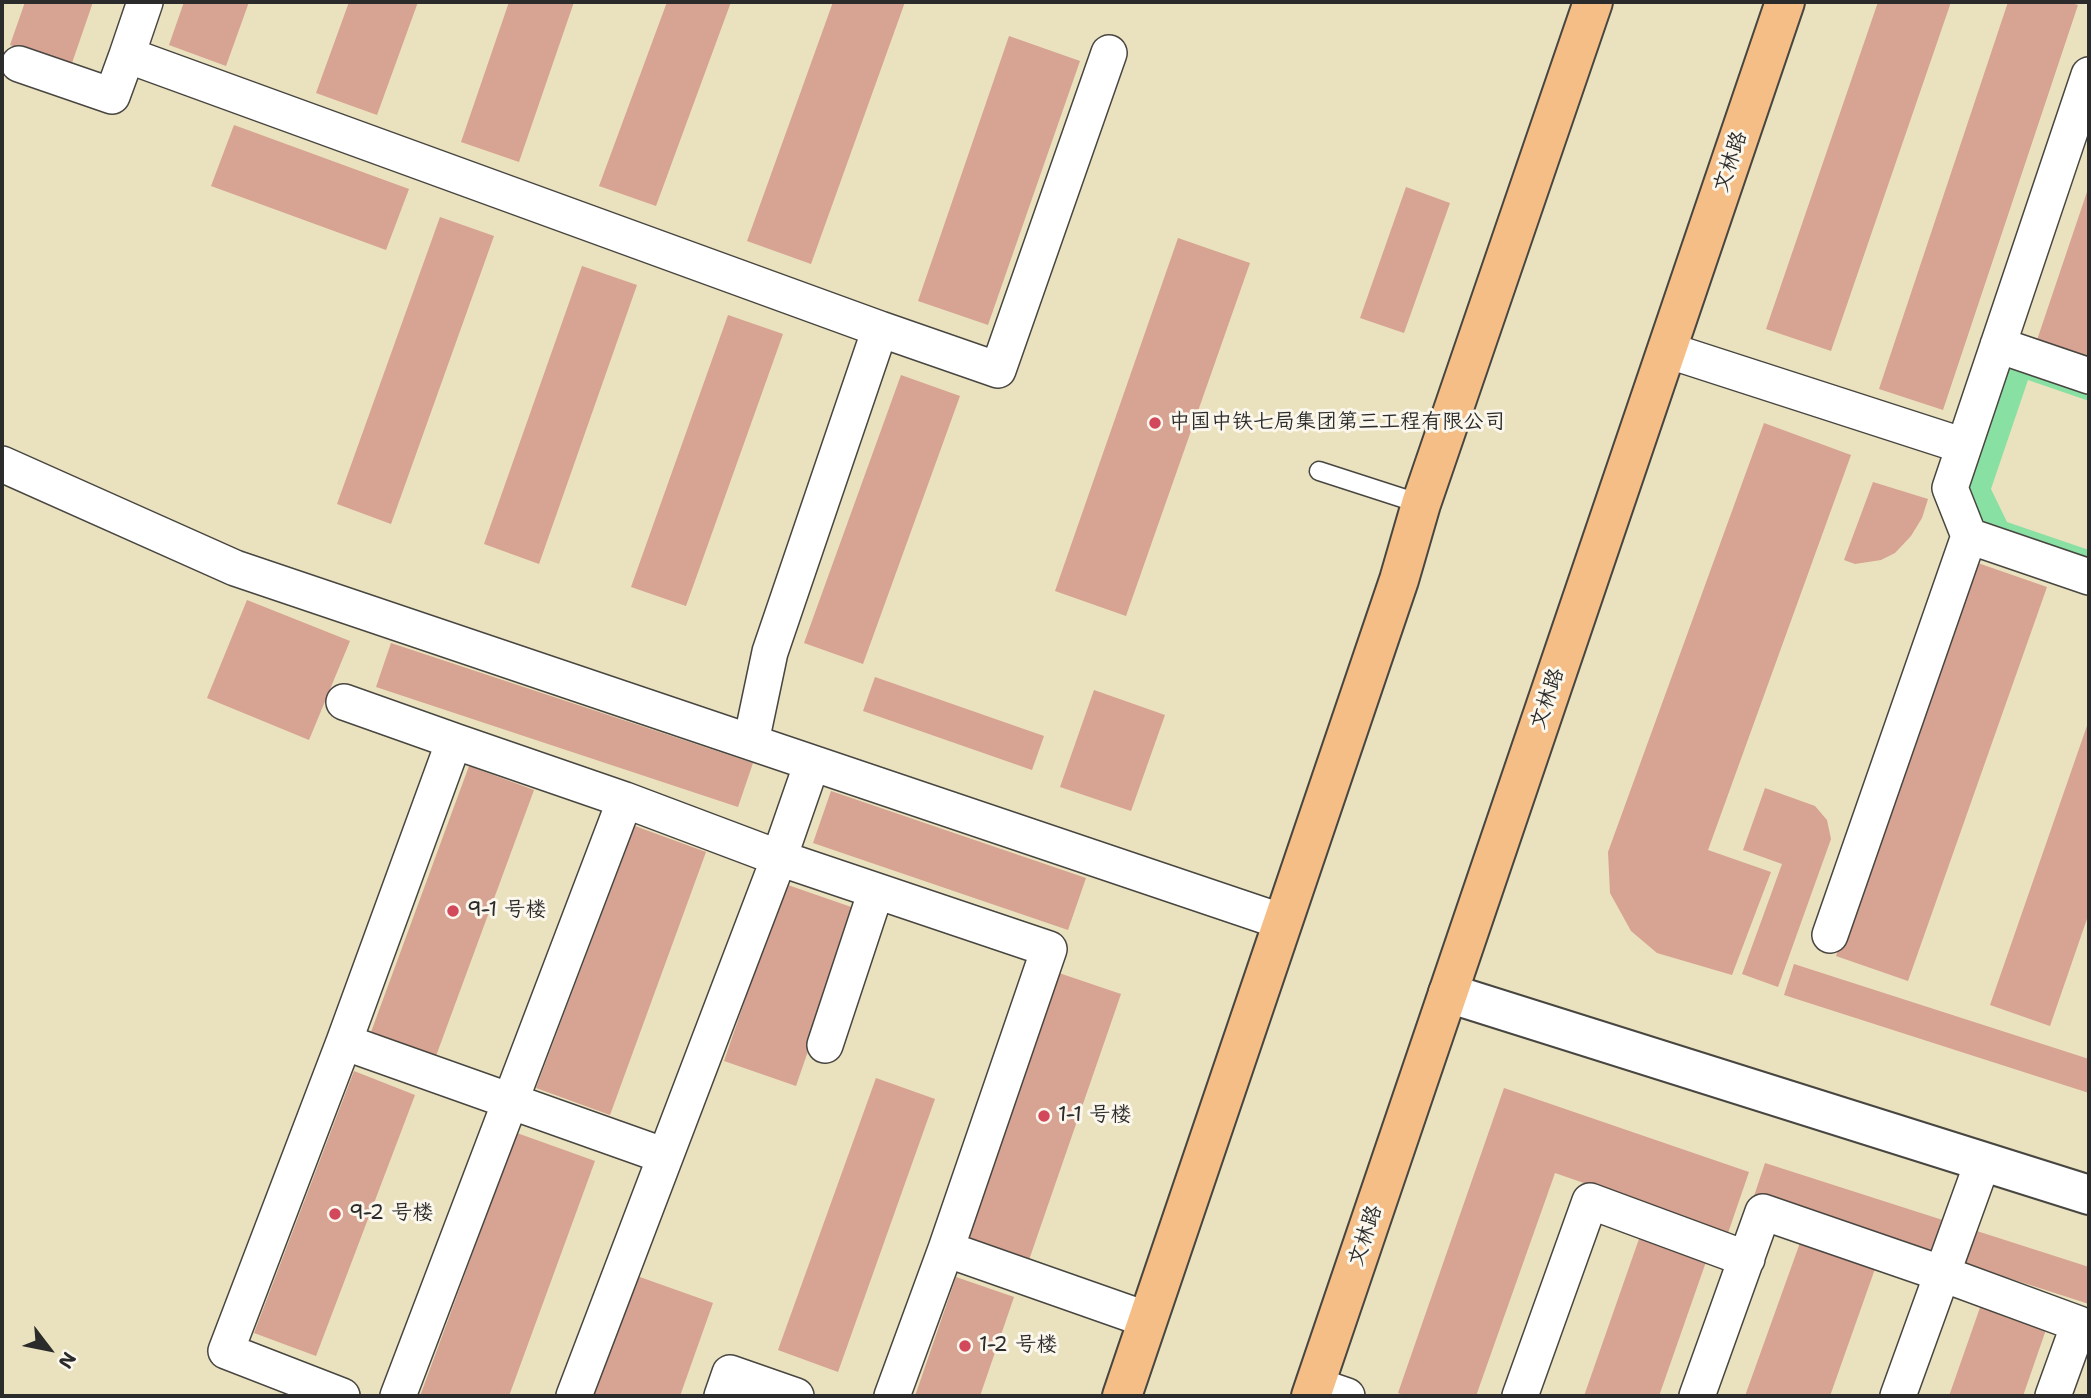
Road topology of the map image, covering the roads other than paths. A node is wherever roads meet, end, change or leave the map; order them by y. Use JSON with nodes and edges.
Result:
{"nodes":[{"id":1,"x":145,"y":2,"type":"edge"},
{"id":2,"x":1593,"y":2,"type":"edge"},
{"id":3,"x":1785,"y":2,"type":"edge"},
{"id":4,"x":1109,"y":53,"type":"dead end"},
{"id":5,"x":127,"y":55,"type":"junction"},
{"id":6,"x":19,"y":64,"type":"dead end"},
{"id":7,"x":2089,"y":75,"type":"edge"},
{"id":8,"x":880,"y":329,"type":"junction"},
{"id":9,"x":1998,"y":345,"type":"junction"},
{"id":10,"x":1667,"y":350,"type":"junction"},
{"id":11,"x":2089,"y":376,"type":"edge"},
{"id":12,"x":1964,"y":446,"type":"junction"},
{"id":13,"x":2,"y":464,"type":"edge"},
{"id":14,"x":1319,"y":471,"type":"dead end"},
{"id":15,"x":1421,"y":504,"type":"junction"},
{"id":16,"x":1969,"y":536,"type":"junction"},
{"id":17,"x":2089,"y":577,"type":"edge"},
{"id":18,"x":344,"y":702,"type":"dead end"},
{"id":19,"x":454,"y":741,"type":"junction"},
{"id":20,"x":751,"y":742,"type":"junction"},
{"id":21,"x":812,"y":763,"type":"junction"},
{"id":22,"x":625,"y":800,"type":"junction"},
{"id":23,"x":779,"y":858,"type":"junction"},
{"id":24,"x":876,"y":891,"type":"junction"},
{"id":25,"x":1283,"y":922,"type":"junction"},
{"id":26,"x":1830,"y":935,"type":"dead end"},
{"id":27,"x":1448,"y":993,"type":"junction"},
{"id":28,"x":344,"y":1042,"type":"junction"},
{"id":29,"x":825,"y":1045,"type":"dead end"},
{"id":30,"x":510,"y":1100,"type":"junction"},
{"id":31,"x":665,"y":1156,"type":"junction"},
{"id":32,"x":1983,"y":1161,"type":"junction"},
{"id":33,"x":2089,"y":1195,"type":"edge"},
{"id":34,"x":946,"y":1249,"type":"junction"},
{"id":35,"x":1747,"y":1259,"type":"junction"},
{"id":36,"x":1943,"y":1274,"type":"junction"},
{"id":37,"x":1148,"y":1320,"type":"junction"},
{"id":38,"x":1325,"y":1392,"type":"edge"},
{"id":39,"x":342,"y":1396,"type":"edge"},
{"id":40,"x":398,"y":1396,"type":"edge"},
{"id":41,"x":574,"y":1396,"type":"edge"},
{"id":42,"x":722,"y":1396,"type":"edge"},
{"id":43,"x":796,"y":1396,"type":"edge"},
{"id":44,"x":892,"y":1396,"type":"edge"},
{"id":45,"x":1122,"y":1396,"type":"edge"},
{"id":46,"x":1520,"y":1396,"type":"edge"},
{"id":47,"x":1697,"y":1396,"type":"edge"},
{"id":48,"x":1898,"y":1396,"type":"edge"},
{"id":49,"x":2053,"y":1396,"type":"edge"}],
"edges":[{"from":1,"to":5,"type":"street"},
{"from":2,"to":15,"type":"main road"},
{"from":3,"to":10,"type":"main road","name":"文林路"},
{"from":4,"to":8,"type":"street"},
{"from":5,"to":6,"type":"street"},
{"from":5,"to":8,"type":"street"},
{"from":7,"to":9,"type":"street"},
{"from":8,"to":20,"type":"street"},
{"from":9,"to":11,"type":"street"},
{"from":9,"to":12,"type":"street"},
{"from":10,"to":12,"type":"street"},
{"from":10,"to":27,"type":"main road","name":"文林路"},
{"from":12,"to":16,"type":"street"},
{"from":13,"to":20,"type":"street"},
{"from":14,"to":15,"type":"lane"},
{"from":15,"to":25,"type":"main road"},
{"from":16,"to":17,"type":"street"},
{"from":16,"to":26,"type":"street"},
{"from":18,"to":19,"type":"street"},
{"from":19,"to":22,"type":"street"},
{"from":19,"to":28,"type":"street"},
{"from":20,"to":21,"type":"street"},
{"from":21,"to":23,"type":"street"},
{"from":21,"to":25,"type":"street"},
{"from":22,"to":23,"type":"street"},
{"from":22,"to":30,"type":"street"},
{"from":23,"to":24,"type":"street"},
{"from":23,"to":31,"type":"street"},
{"from":24,"to":29,"type":"street"},
{"from":24,"to":34,"type":"street"},
{"from":25,"to":37,"type":"main road"},
{"from":27,"to":32,"type":"street"},
{"from":27,"to":38,"type":"main road","name":"文林路"},
{"from":28,"to":30,"type":"street"},
{"from":28,"to":39,"type":"street"},
{"from":30,"to":31,"type":"street"},
{"from":30,"to":40,"type":"street"},
{"from":31,"to":41,"type":"street"},
{"from":32,"to":33,"type":"street"},
{"from":32,"to":36,"type":"street"},
{"from":34,"to":37,"type":"street"},
{"from":34,"to":44,"type":"street"},
{"from":35,"to":36,"type":"street"},
{"from":35,"to":46,"type":"street"},
{"from":35,"to":47,"type":"street"},
{"from":36,"to":48,"type":"street"},
{"from":36,"to":49,"type":"street"},
{"from":37,"to":45,"type":"main road"},
{"from":42,"to":43,"type":"street"}]}
